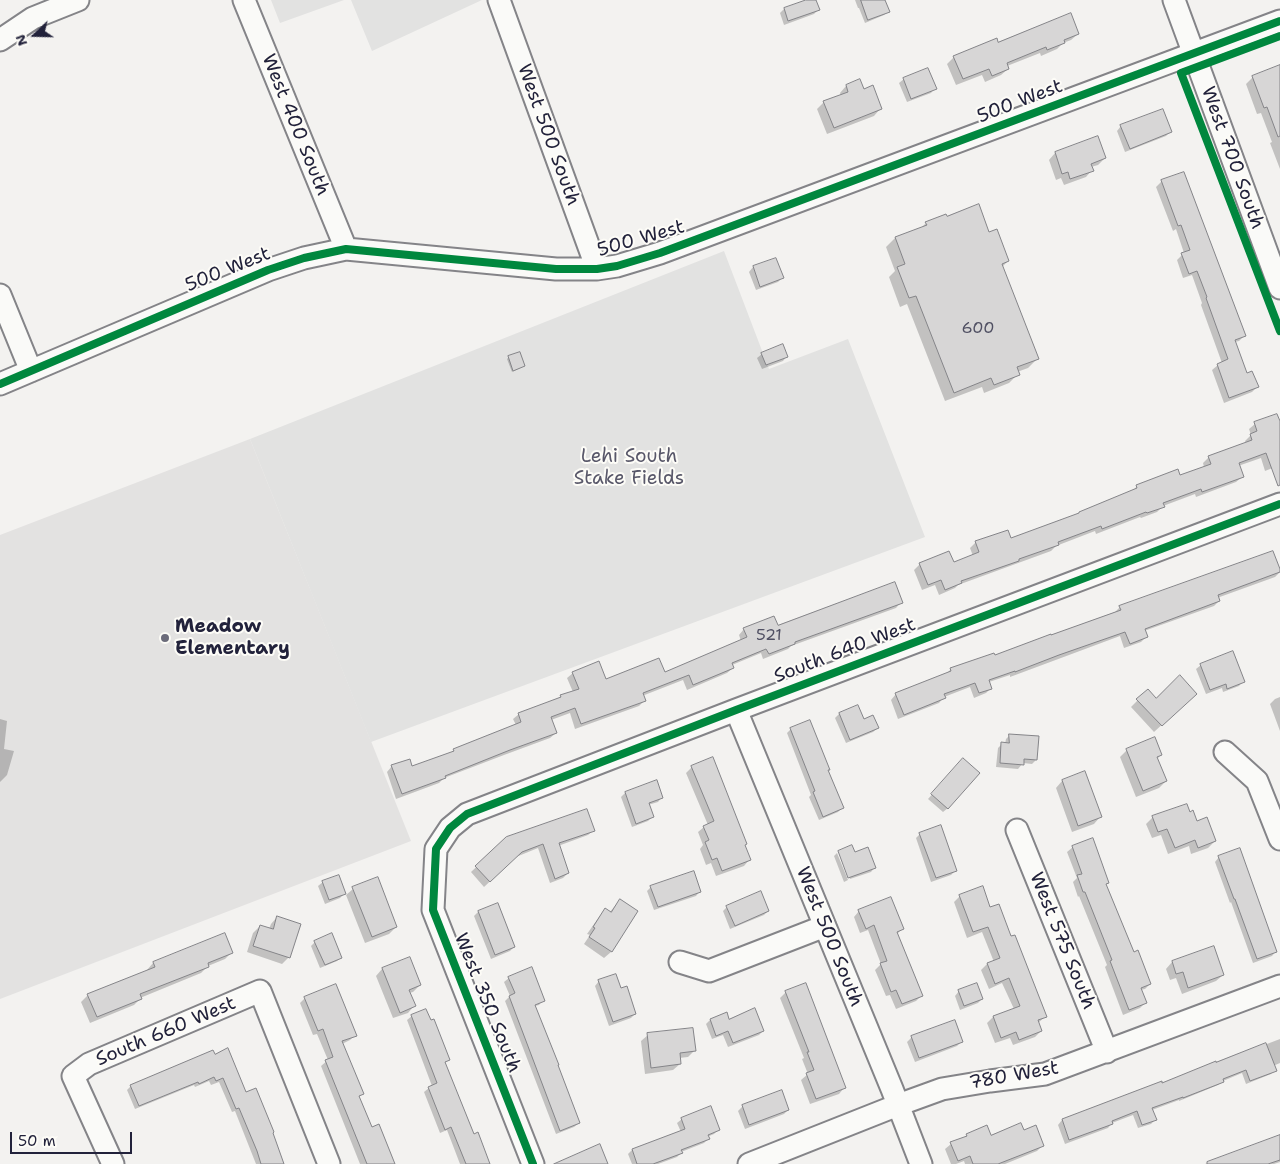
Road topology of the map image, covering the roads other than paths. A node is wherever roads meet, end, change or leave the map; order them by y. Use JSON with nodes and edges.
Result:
{"nodes":[{"id":1,"x":78,"y":0,"type":"edge"},
{"id":2,"x":244,"y":0,"type":"edge"},
{"id":3,"x":499,"y":0,"type":"edge"},
{"id":4,"x":1174,"y":0,"type":"edge"},
{"id":5,"x":1280,"y":21,"type":"edge"},
{"id":6,"x":0,"y":40,"type":"edge"},
{"id":7,"x":1193,"y":54,"type":"junction"},
{"id":8,"x":346,"y":249,"type":"junction"},
{"id":9,"x":597,"y":269,"type":"junction"},
{"id":10,"x":1280,"y":288,"type":"edge"},
{"id":11,"x":0,"y":295,"type":"edge"},
{"id":12,"x":31,"y":371,"type":"junction"},
{"id":13,"x":0,"y":384,"type":"edge"},
{"id":14,"x":1280,"y":504,"type":"edge"},
{"id":15,"x":736,"y":710,"type":"junction"},
{"id":16,"x":1225,"y":752,"type":"dead end"},
{"id":17,"x":1018,"y":830,"type":"dead end"},
{"id":18,"x":1280,"y":839,"type":"edge"},
{"id":19,"x":436,"y":849,"type":"joint"},
{"id":20,"x":824,"y":926,"type":"junction"},
{"id":21,"x":680,"y":962,"type":"dead end"},
{"id":22,"x":1280,"y":986,"type":"edge"},
{"id":23,"x":1107,"y":1052,"type":"junction"},
{"id":24,"x":898,"y":1105,"type":"junction"},
{"id":25,"x":113,"y":1164,"type":"edge"},
{"id":26,"x":329,"y":1164,"type":"edge"},
{"id":27,"x":533,"y":1164,"type":"edge"},
{"id":28,"x":749,"y":1164,"type":"edge"},
{"id":29,"x":921,"y":1164,"type":"edge"}],
"edges":[{"from":1,"to":6,"type":"street"},
{"from":2,"to":8,"type":"street","name":"West 400 South"},
{"from":3,"to":9,"type":"street","name":"West 500 South"},
{"from":4,"to":7,"type":"street","name":"West 700 South"},
{"from":5,"to":7,"type":"street","name":"500 West"},
{"from":7,"to":9,"type":"street","name":"500 West"},
{"from":7,"to":10,"type":"street","name":"West 700 South"},
{"from":8,"to":9,"type":"street","name":"500 West"},
{"from":8,"to":12,"type":"street","name":"500 West"},
{"from":11,"to":12,"type":"street"},
{"from":12,"to":13,"type":"street","name":"500 West"},
{"from":14,"to":15,"type":"street","name":"South 640 West"},
{"from":15,"to":19,"type":"street","name":"South 640 West"},
{"from":15,"to":20,"type":"street","name":"West 500 South"},
{"from":16,"to":18,"type":"street"},
{"from":17,"to":23,"type":"street","name":"West 575 South"},
{"from":19,"to":27,"type":"street","name":"West 350 South"},
{"from":20,"to":21,"type":"street"},
{"from":20,"to":24,"type":"street","name":"West 500 South"},
{"from":22,"to":23,"type":"street","name":"780 West"},
{"from":23,"to":24,"type":"street","name":"780 West"},
{"from":24,"to":28,"type":"street","name":"780 West"},
{"from":24,"to":29,"type":"street","name":"West 500 South"},
{"from":25,"to":26,"type":"street","name":"South 660 West"}]}
